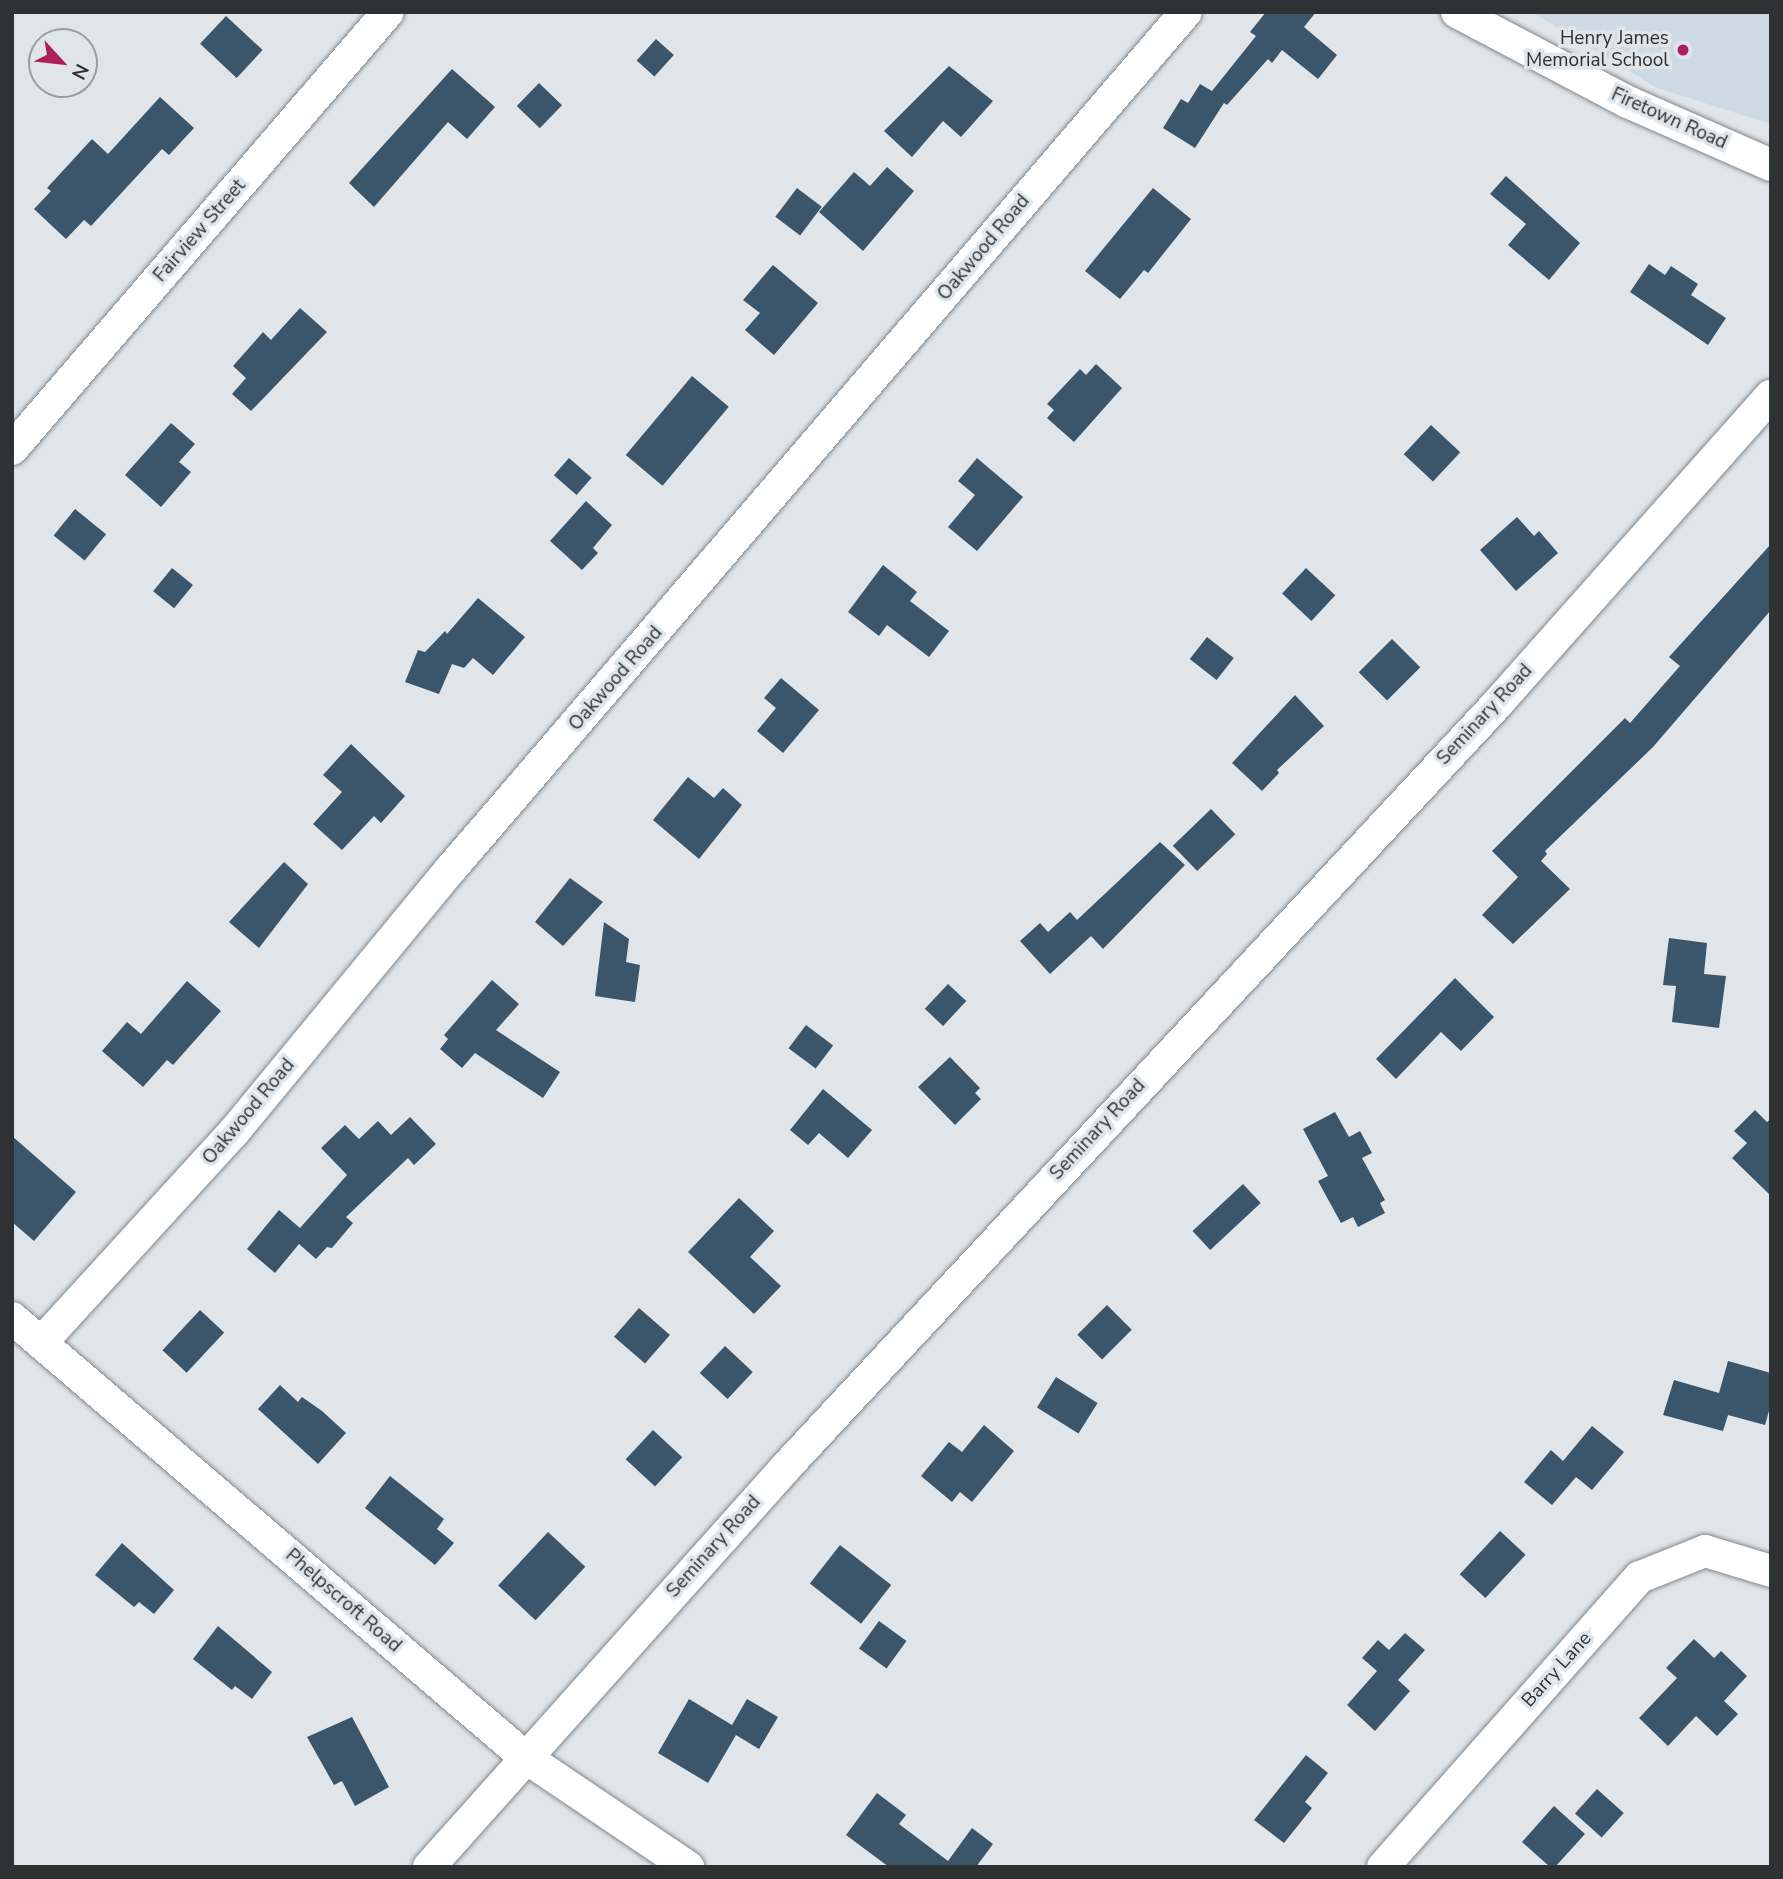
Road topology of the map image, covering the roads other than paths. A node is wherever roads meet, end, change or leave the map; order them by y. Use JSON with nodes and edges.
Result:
{"nodes":[{"id":1,"x":388,"y":12,"type":"edge"},
{"id":2,"x":1186,"y":12,"type":"edge"},
{"id":3,"x":1457,"y":12,"type":"edge"},
{"id":4,"x":1771,"y":165,"type":"edge"},
{"id":5,"x":1771,"y":396,"type":"edge"},
{"id":6,"x":12,"y":449,"type":"edge"},
{"id":7,"x":12,"y":1318,"type":"edge"},
{"id":8,"x":41,"y":1343,"type":"junction"},
{"id":9,"x":1771,"y":1572,"type":"edge"},
{"id":10,"x":525,"y":1757,"type":"junction"},
{"id":11,"x":429,"y":1867,"type":"edge"},
{"id":12,"x":688,"y":1867,"type":"edge"},
{"id":13,"x":1383,"y":1867,"type":"edge"}],
"edges":[{"from":1,"to":6,"type":"street","name":"Fairview Street"},
{"from":2,"to":8,"type":"street","name":"Oakwood Road"},
{"from":3,"to":4,"type":"street","name":"Firetown Road"},
{"from":5,"to":10,"type":"street","name":"Seminary Road"},
{"from":7,"to":8,"type":"street","name":"Phelpscroft Road"},
{"from":8,"to":10,"type":"street","name":"Phelpscroft Road"},
{"from":9,"to":13,"type":"street","name":"Barry Lane"},
{"from":10,"to":11,"type":"street","name":"Seminary Road"},
{"from":10,"to":12,"type":"street","name":"Phelpscroft Road"}]}
